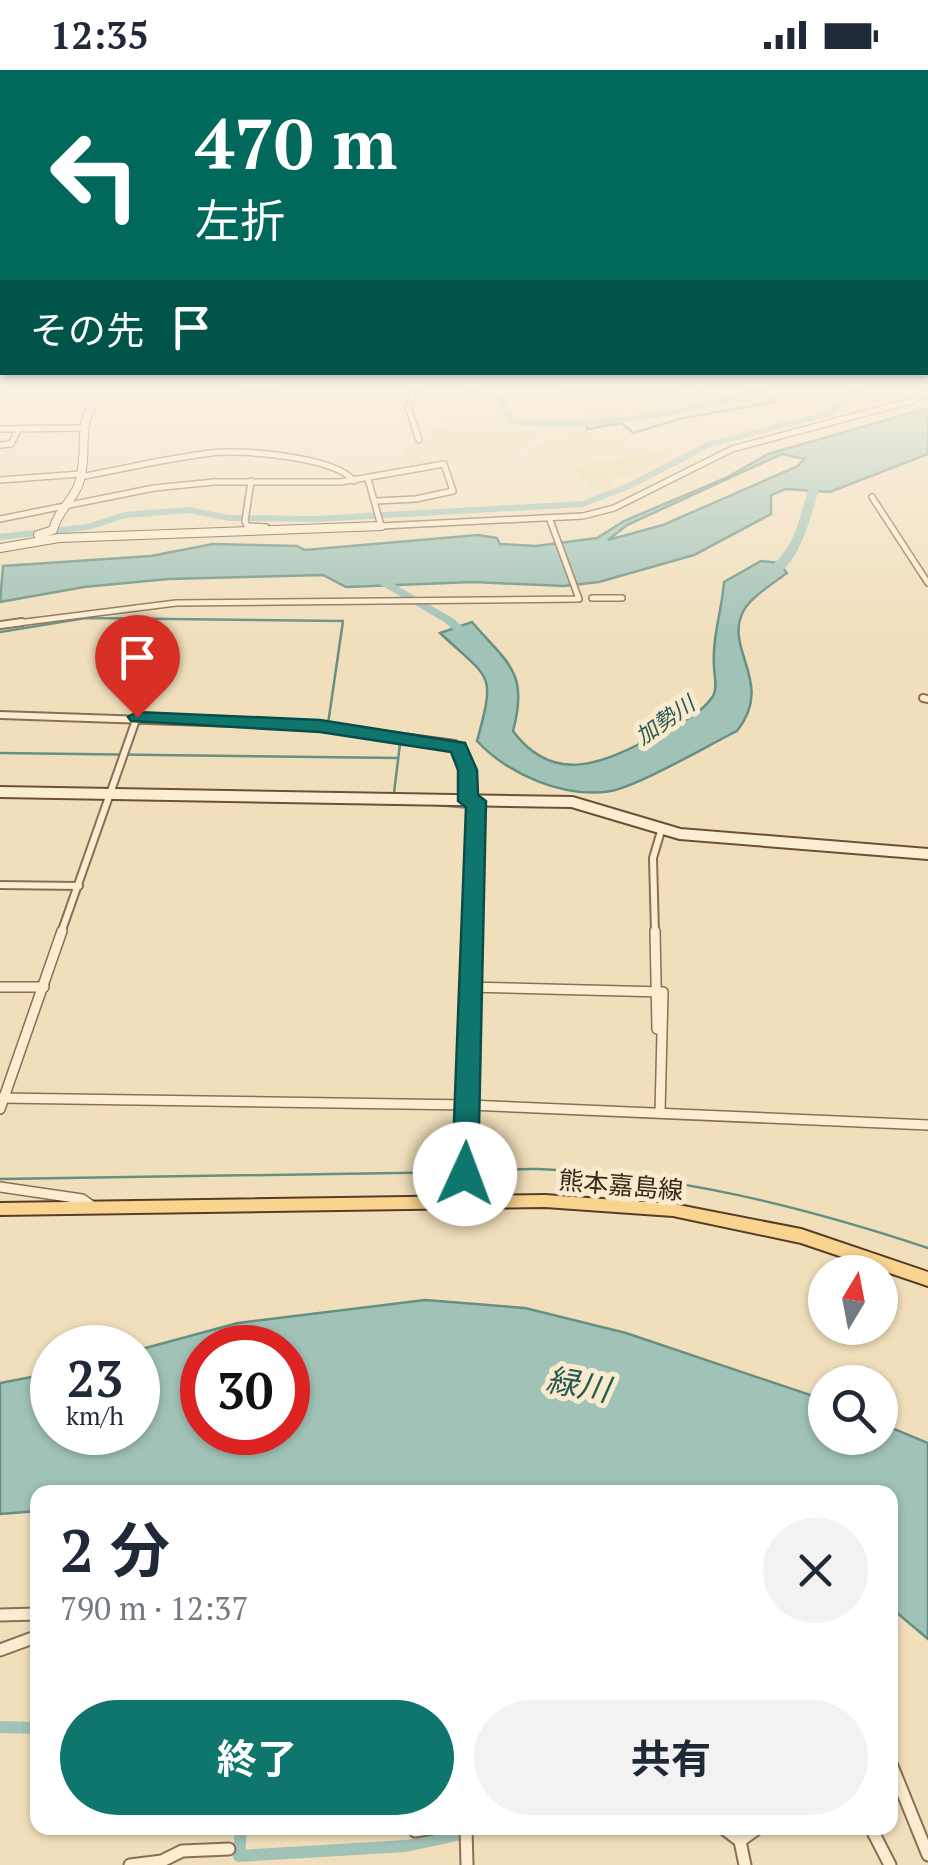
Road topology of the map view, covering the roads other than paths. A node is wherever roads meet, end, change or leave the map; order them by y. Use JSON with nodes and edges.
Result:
{"nodes":[{"id":1,"x":80,"y":472,"type":"edge"},
{"id":2,"x":99,"y":472,"type":"edge"},
{"id":3,"x":347,"y":472,"type":"edge"},
{"id":4,"x":405,"y":472,"type":"edge"},
{"id":5,"x":447,"y":472,"type":"edge"},
{"id":6,"x":686,"y":472,"type":"edge"},
{"id":7,"x":80,"y":475,"type":"junction"},
{"id":8,"x":368,"y":479,"type":"junction"},
{"id":9,"x":0,"y":480,"type":"edge"},
{"id":10,"x":354,"y":480,"type":"junction"},
{"id":11,"x":251,"y":481,"type":"junction"},
{"id":12,"x":872,"y":496,"type":"dead end"},
{"id":13,"x":376,"y":503,"type":"junction"},
{"id":14,"x":66,"y":506,"type":"junction"},
{"id":15,"x":0,"y":519,"type":"edge"},
{"id":16,"x":380,"y":522,"type":"junction"},
{"id":17,"x":550,"y":522,"type":"junction"},
{"id":18,"x":288,"y":529,"type":"junction"},
{"id":19,"x":0,"y":545,"type":"edge"},
{"id":20,"x":928,"y":582,"type":"edge"},
{"id":21,"x":592,"y":598,"type":"dead end"},
{"id":22,"x":622,"y":598,"type":"dead end"},
{"id":23,"x":0,"y":625,"type":"edge"},
{"id":24,"x":0,"y":715,"type":"edge"},
{"id":25,"x":137,"y":717,"type":"junction"},
{"id":26,"x":0,"y":792,"type":"edge"},
{"id":27,"x":111,"y":794,"type":"junction"},
{"id":28,"x":472,"y":801,"type":"junction"},
{"id":29,"x":661,"y":831,"type":"junction"},
{"id":30,"x":928,"y":854,"type":"edge"},
{"id":31,"x":0,"y":885,"type":"edge"},
{"id":32,"x":80,"y":886,"type":"junction"},
{"id":33,"x":468,"y":986,"type":"junction"},
{"id":34,"x":0,"y":987,"type":"edge"},
{"id":35,"x":44,"y":987,"type":"junction"},
{"id":36,"x":656,"y":991,"type":"junction"},
{"id":37,"x":2,"y":1098,"type":"edge"},
{"id":38,"x":468,"y":1105,"type":"junction"},
{"id":39,"x":0,"y":1109,"type":"edge"},
{"id":40,"x":660,"y":1113,"type":"junction"},
{"id":41,"x":928,"y":1125,"type":"edge"},
{"id":42,"x":465,"y":1174,"type":"dead end"},
{"id":43,"x":0,"y":1187,"type":"edge"},
{"id":44,"x":0,"y":1209,"type":"edge"},
{"id":45,"x":98,"y":1210,"type":"junction"},
{"id":46,"x":928,"y":1279,"type":"edge"},
{"id":47,"x":30,"y":1614,"type":"edge"},
{"id":48,"x":0,"y":1615,"type":"edge"},
{"id":49,"x":30,"y":1639,"type":"edge"},
{"id":50,"x":0,"y":1650,"type":"edge"},
{"id":51,"x":898,"y":1781,"type":"edge"},
{"id":52,"x":466,"y":1835,"type":"edge"},
{"id":53,"x":732,"y":1835,"type":"edge"},
{"id":54,"x":748,"y":1835,"type":"edge"},
{"id":55,"x":875,"y":1835,"type":"edge"},
{"id":56,"x":740,"y":1841,"type":"junction"},
{"id":57,"x":229,"y":1849,"type":"dead end"},
{"id":58,"x":928,"y":1855,"type":"edge"},
{"id":59,"x":130,"y":1865,"type":"edge"},
{"id":60,"x":467,"y":1865,"type":"edge"},
{"id":61,"x":745,"y":1865,"type":"edge"},
{"id":62,"x":890,"y":1865,"type":"edge"}],
"edges":[{"from":1,"to":7,"type":"street"},
{"from":2,"to":7,"type":"street"},
{"from":3,"to":10,"type":"street"},
{"from":4,"to":8,"type":"street"},
{"from":5,"to":13,"type":"street"},
{"from":6,"to":17,"type":"street"},
{"from":7,"to":9,"type":"street"},
{"from":7,"to":14,"type":"street"},
{"from":8,"to":10,"type":"street"},
{"from":8,"to":13,"type":"street"},
{"from":10,"to":11,"type":"street"},
{"from":11,"to":14,"type":"street"},
{"from":11,"to":18,"type":"street"},
{"from":12,"to":20,"type":"street"},
{"from":13,"to":16,"type":"street"},
{"from":14,"to":15,"type":"street"},
{"from":14,"to":19,"type":"street"},
{"from":16,"to":17,"type":"street"},
{"from":16,"to":18,"type":"street"},
{"from":17,"to":23,"type":"street"},
{"from":18,"to":19,"type":"street"},
{"from":21,"to":22,"type":"street"},
{"from":24,"to":25,"type":"street"},
{"from":25,"to":27,"type":"street"},
{"from":25,"to":28,"type":"street"},
{"from":26,"to":27,"type":"street"},
{"from":27,"to":28,"type":"street"},
{"from":27,"to":32,"type":"street"},
{"from":28,"to":29,"type":"street"},
{"from":28,"to":33,"type":"street"},
{"from":29,"to":30,"type":"street"},
{"from":29,"to":36,"type":"street"},
{"from":31,"to":32,"type":"street"},
{"from":32,"to":35,"type":"street"},
{"from":33,"to":36,"type":"street"},
{"from":33,"to":38,"type":"street"},
{"from":34,"to":35,"type":"street"},
{"from":35,"to":37,"type":"street"},
{"from":36,"to":40,"type":"street"},
{"from":37,"to":38,"type":"street"},
{"from":37,"to":39,"type":"street"},
{"from":38,"to":40,"type":"street"},
{"from":38,"to":42,"type":"street"},
{"from":40,"to":41,"type":"street"},
{"from":43,"to":45,"type":"street"},
{"from":44,"to":45,"type":"main road","name":"熊本嘉島線"},
{"from":45,"to":46,"type":"main road","name":"熊本嘉島線"},
{"from":47,"to":48,"type":"street"},
{"from":49,"to":50,"type":"street"},
{"from":51,"to":58,"type":"street"},
{"from":52,"to":60,"type":"street"},
{"from":53,"to":56,"type":"street"},
{"from":54,"to":56,"type":"street"},
{"from":55,"to":62,"type":"street"},
{"from":56,"to":61,"type":"street"},
{"from":57,"to":59,"type":"street"}]}
